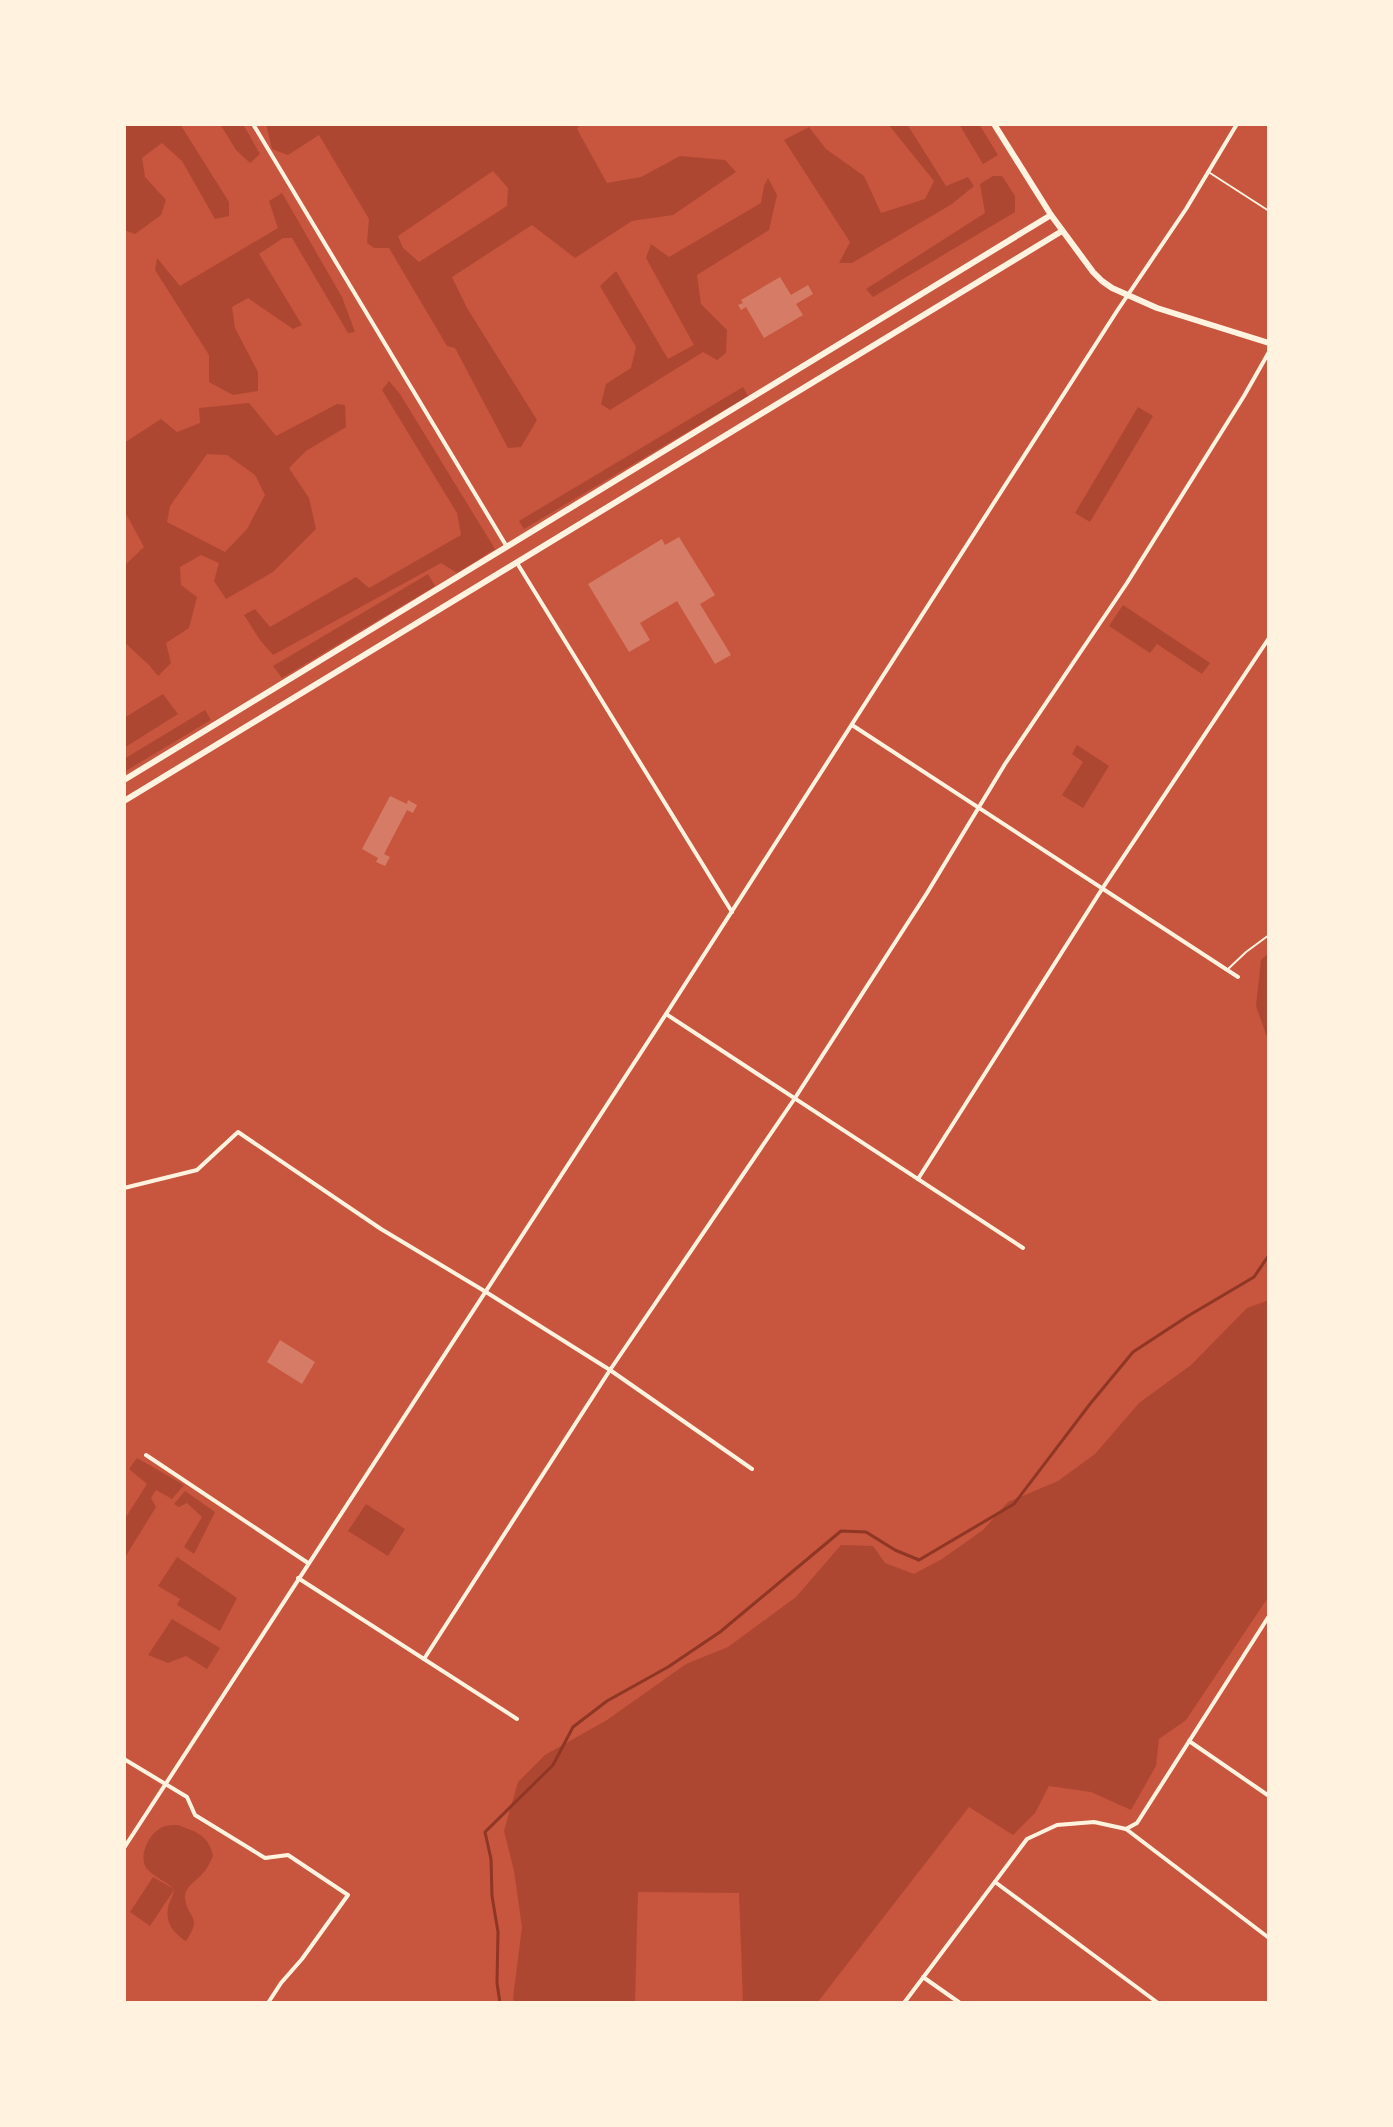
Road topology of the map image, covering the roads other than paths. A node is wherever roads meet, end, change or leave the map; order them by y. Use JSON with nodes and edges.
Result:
{"nodes":[{"id":1,"x":253,"y":124,"type":"edge"},
{"id":2,"x":994,"y":124,"type":"edge"},
{"id":3,"x":1237,"y":124,"type":"edge"},
{"id":4,"x":1209,"y":172,"type":"junction"},
{"id":5,"x":1269,"y":211,"type":"edge"},
{"id":6,"x":1051,"y":215,"type":"junction"},
{"id":7,"x":1062,"y":231,"type":"junction"},
{"id":8,"x":1128,"y":296,"type":"junction"},
{"id":9,"x":1269,"y":343,"type":"edge"},
{"id":10,"x":1269,"y":352,"type":"edge"},
{"id":11,"x":507,"y":547,"type":"junction"},
{"id":12,"x":516,"y":563,"type":"junction"},
{"id":13,"x":1269,"y":638,"type":"edge"},
{"id":14,"x":852,"y":725,"type":"junction"},
{"id":15,"x":124,"y":780,"type":"edge"},
{"id":16,"x":124,"y":801,"type":"edge"},
{"id":17,"x":978,"y":809,"type":"junction"},
{"id":18,"x":1102,"y":889,"type":"junction"},
{"id":19,"x":732,"y":912,"type":"junction"},
{"id":20,"x":1269,"y":935,"type":"edge"},
{"id":21,"x":1227,"y":970,"type":"junction"},
{"id":22,"x":1238,"y":977,"type":"dead end"},
{"id":23,"x":666,"y":1014,"type":"junction"},
{"id":24,"x":795,"y":1098,"type":"junction"},
{"id":25,"x":918,"y":1179,"type":"junction"},
{"id":26,"x":124,"y":1188,"type":"edge"},
{"id":27,"x":1023,"y":1248,"type":"dead end"},
{"id":28,"x":486,"y":1292,"type":"junction"},
{"id":29,"x":610,"y":1370,"type":"junction"},
{"id":30,"x":146,"y":1455,"type":"dead end"},
{"id":31,"x":752,"y":1469,"type":"dead end"},
{"id":32,"x":308,"y":1563,"type":"junction"},
{"id":33,"x":298,"y":1578,"type":"junction"},
{"id":34,"x":1269,"y":1616,"type":"edge"},
{"id":35,"x":424,"y":1659,"type":"junction"},
{"id":36,"x":517,"y":1719,"type":"dead end"},
{"id":37,"x":1188,"y":1741,"type":"junction"},
{"id":38,"x":124,"y":1759,"type":"edge"},
{"id":39,"x":166,"y":1784,"type":"junction"},
{"id":40,"x":1269,"y":1796,"type":"edge"},
{"id":41,"x":1126,"y":1829,"type":"junction"},
{"id":42,"x":124,"y":1848,"type":"edge"},
{"id":43,"x":995,"y":1882,"type":"junction"},
{"id":44,"x":1269,"y":1938,"type":"edge"},
{"id":45,"x":923,"y":1977,"type":"junction"},
{"id":46,"x":268,"y":2003,"type":"edge"},
{"id":47,"x":904,"y":2003,"type":"edge"},
{"id":48,"x":960,"y":2003,"type":"edge"},
{"id":49,"x":1158,"y":2003,"type":"edge"}],
"edges":[{"from":1,"to":11,"type":"street"},
{"from":2,"to":6,"type":"main road"},
{"from":3,"to":4,"type":"street"},
{"from":4,"to":5,"type":"lane"},
{"from":4,"to":8,"type":"street"},
{"from":6,"to":7,"type":"main road"},
{"from":6,"to":11,"type":"main road"},
{"from":7,"to":8,"type":"main road"},
{"from":7,"to":12,"type":"main road"},
{"from":8,"to":9,"type":"main road"},
{"from":8,"to":14,"type":"street"},
{"from":10,"to":17,"type":"street"},
{"from":11,"to":12,"type":"main road"},
{"from":11,"to":15,"type":"main road"},
{"from":12,"to":16,"type":"main road"},
{"from":12,"to":19,"type":"street"},
{"from":13,"to":18,"type":"street"},
{"from":14,"to":17,"type":"street"},
{"from":14,"to":19,"type":"street"},
{"from":17,"to":18,"type":"street"},
{"from":17,"to":24,"type":"street"},
{"from":18,"to":21,"type":"street"},
{"from":18,"to":25,"type":"street"},
{"from":19,"to":23,"type":"street"},
{"from":20,"to":21,"type":"lane"},
{"from":21,"to":22,"type":"street"},
{"from":23,"to":24,"type":"street"},
{"from":23,"to":28,"type":"street"},
{"from":24,"to":25,"type":"street"},
{"from":24,"to":29,"type":"street"},
{"from":25,"to":27,"type":"street"},
{"from":26,"to":28,"type":"street"},
{"from":28,"to":29,"type":"street"},
{"from":28,"to":32,"type":"street"},
{"from":29,"to":31,"type":"street"},
{"from":29,"to":35,"type":"street"},
{"from":30,"to":32,"type":"street"},
{"from":32,"to":33,"type":"street"},
{"from":33,"to":35,"type":"street"},
{"from":33,"to":39,"type":"street"},
{"from":34,"to":37,"type":"street"},
{"from":35,"to":36,"type":"street"},
{"from":37,"to":40,"type":"street"},
{"from":37,"to":41,"type":"street"},
{"from":38,"to":39,"type":"street"},
{"from":39,"to":42,"type":"street"},
{"from":39,"to":46,"type":"street"},
{"from":41,"to":43,"type":"street"},
{"from":41,"to":44,"type":"street"},
{"from":43,"to":45,"type":"street"},
{"from":43,"to":49,"type":"street"},
{"from":45,"to":47,"type":"street"},
{"from":45,"to":48,"type":"street"}]}
